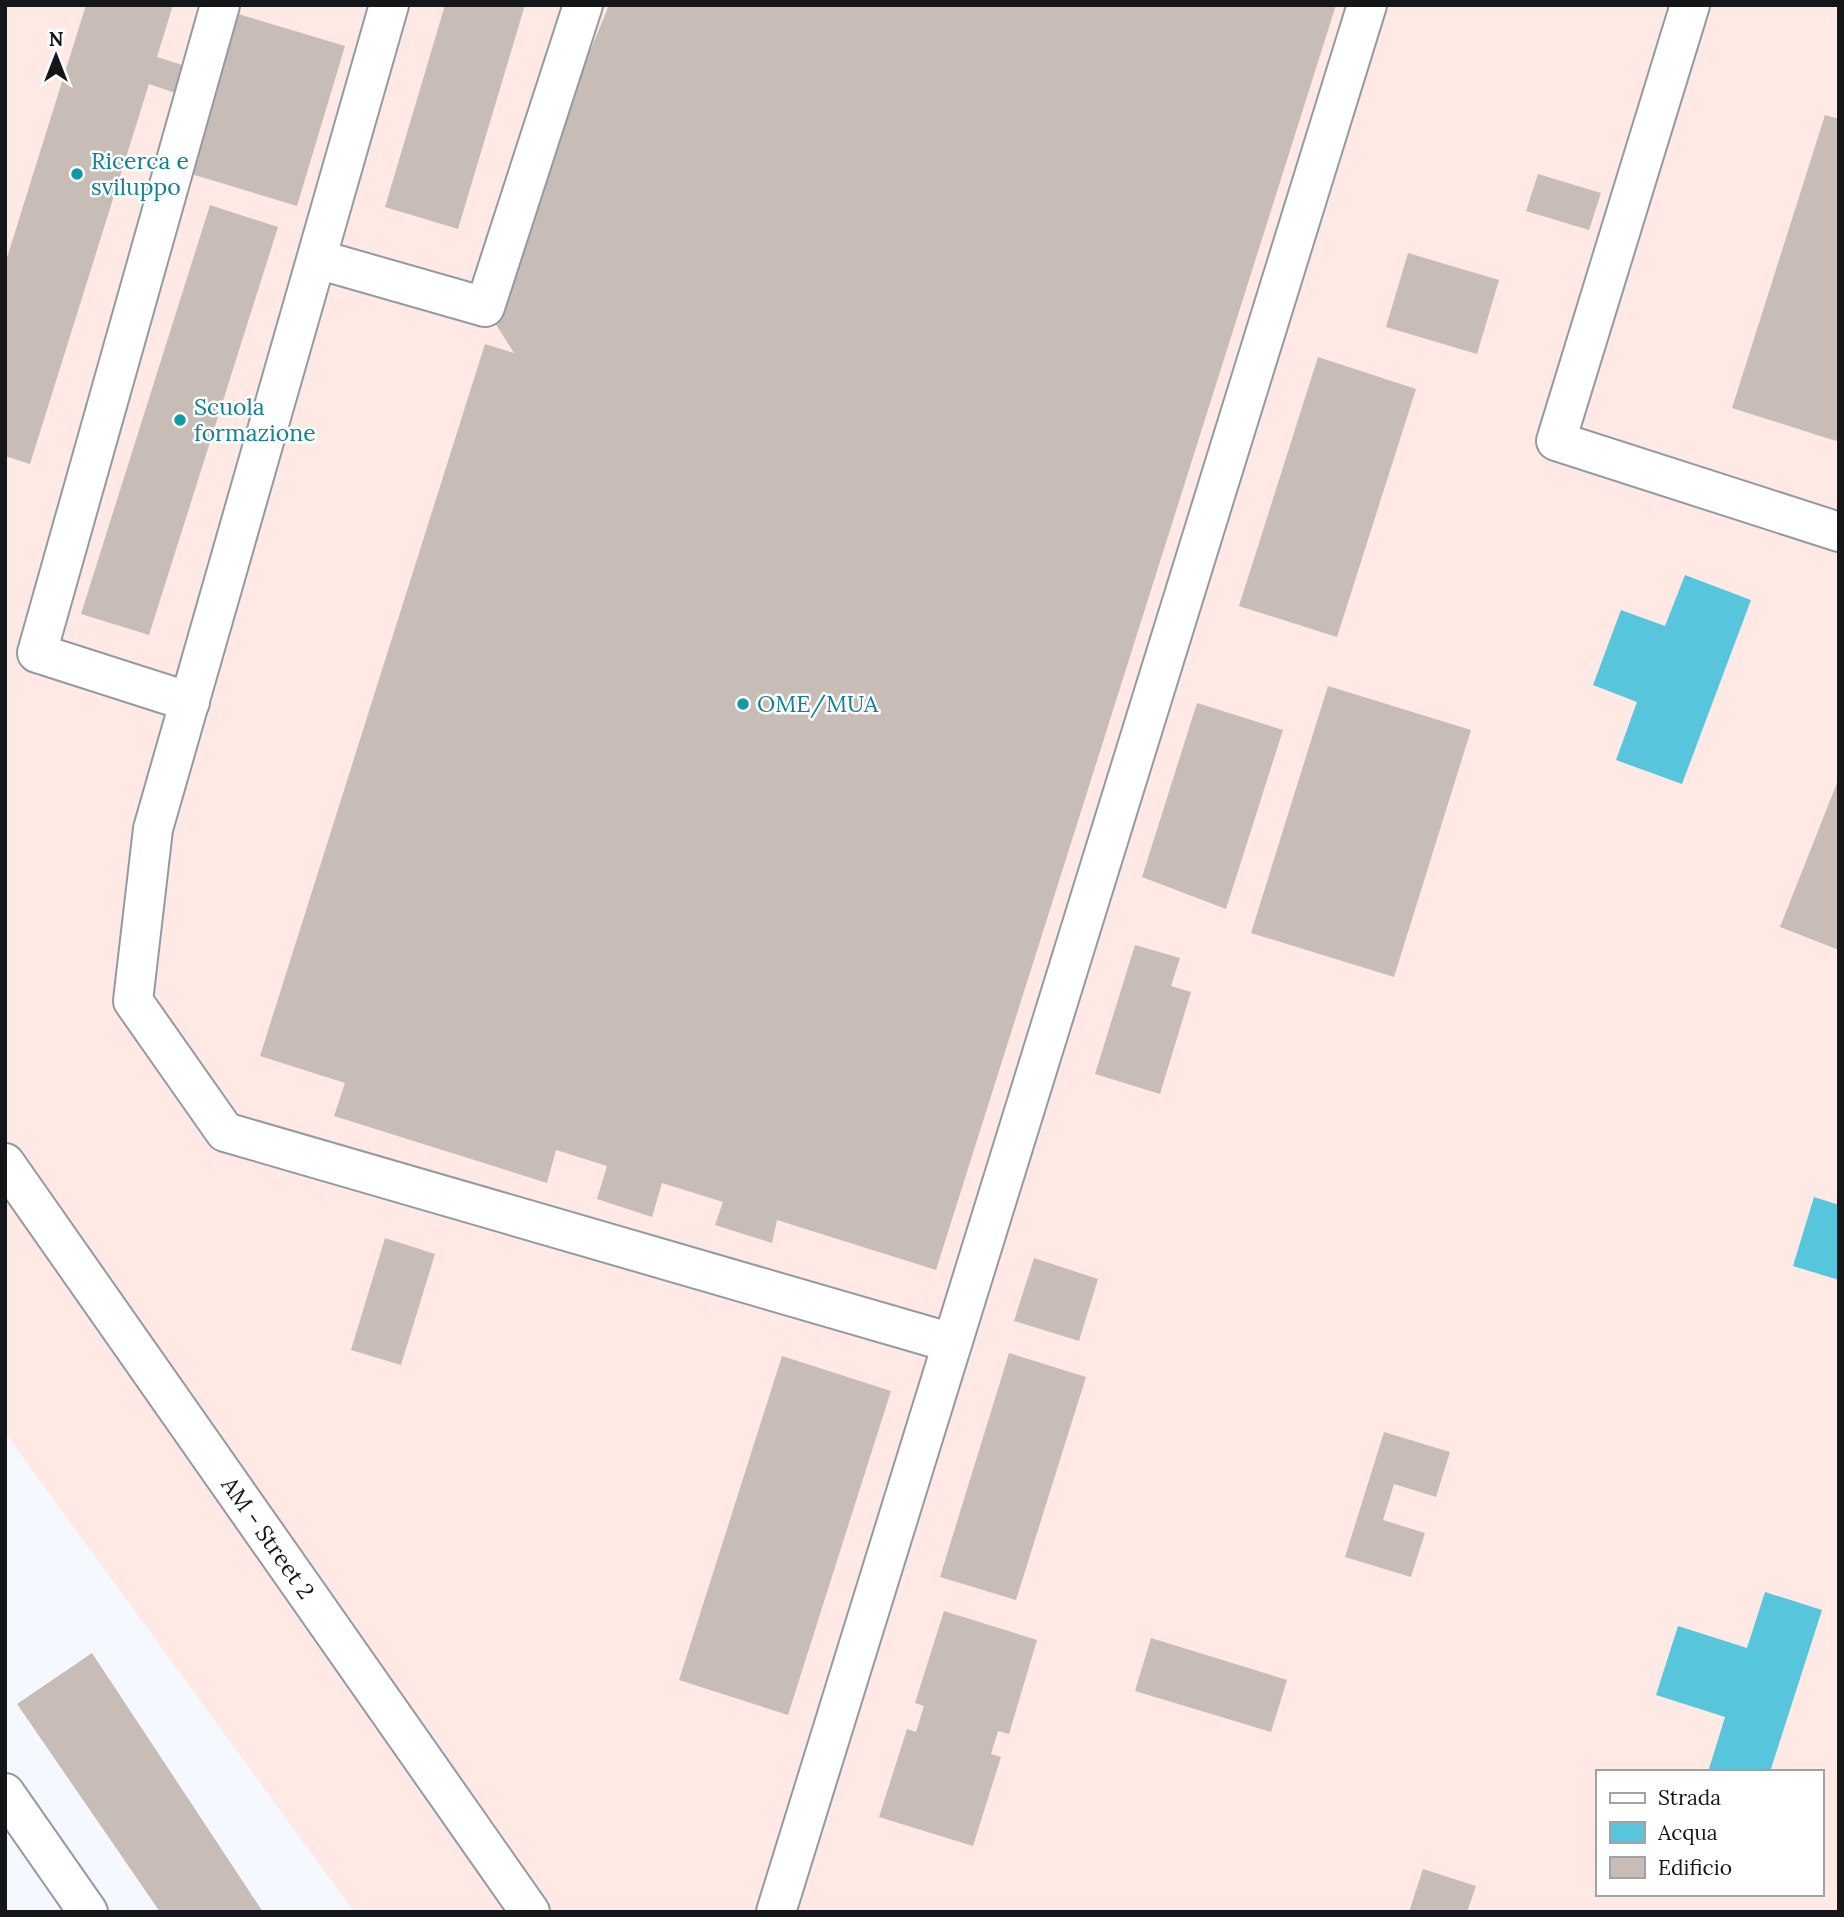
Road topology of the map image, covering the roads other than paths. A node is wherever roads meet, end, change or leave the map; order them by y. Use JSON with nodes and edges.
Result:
{"nodes":[{"id":1,"x":220,"y":5,"type":"edge"},
{"id":2,"x":389,"y":5,"type":"edge"},
{"id":3,"x":583,"y":5,"type":"edge"},
{"id":4,"x":1367,"y":5,"type":"edge"},
{"id":5,"x":1690,"y":5,"type":"edge"},
{"id":6,"x":317,"y":260,"type":"junction"},
{"id":7,"x":1839,"y":532,"type":"edge"},
{"id":8,"x":190,"y":702,"type":"junction"},
{"id":9,"x":5,"y":1163,"type":"edge"},
{"id":10,"x":952,"y":1343,"type":"junction"},
{"id":11,"x":5,"y":1793,"type":"edge"},
{"id":12,"x":88,"y":1912,"type":"edge"},
{"id":13,"x":530,"y":1912,"type":"edge"},
{"id":14,"x":776,"y":1912,"type":"edge"}],
"edges":[{"from":1,"to":8,"type":"street"},
{"from":2,"to":6,"type":"street"},
{"from":3,"to":6,"type":"street"},
{"from":4,"to":10,"type":"street"},
{"from":5,"to":7,"type":"street"},
{"from":6,"to":8,"type":"street"},
{"from":8,"to":10,"type":"street"},
{"from":9,"to":13,"type":"street","name":"AM - Street 2"},
{"from":10,"to":14,"type":"street"},
{"from":11,"to":12,"type":"street"}]}
